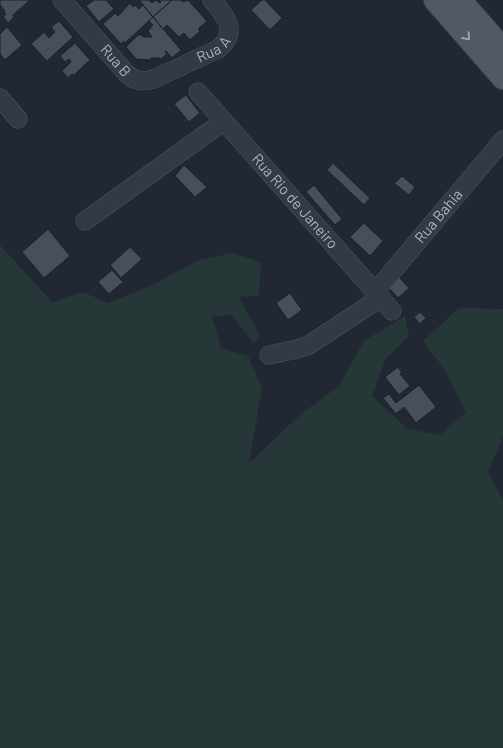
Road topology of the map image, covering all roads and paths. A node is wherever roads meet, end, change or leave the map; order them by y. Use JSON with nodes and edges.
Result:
{"nodes":[{"id":1,"x":62,"y":0,"type":"edge"},
{"id":2,"x":212,"y":0,"type":"edge"},
{"id":3,"x":435,"y":0,"type":"edge"},
{"id":4,"x":460,"y":0,"type":"edge"},
{"id":5,"x":503,"y":49,"type":"edge"},
{"id":6,"x":185,"y":64,"type":"joint"},
{"id":7,"x":503,"y":78,"type":"edge"},
{"id":8,"x":198,"y":92,"type":"dead end"},
{"id":9,"x":0,"y":98,"type":"edge"},
{"id":10,"x":18,"y":119,"type":"dead end"},
{"id":11,"x":224,"y":121,"type":"junction"},
{"id":12,"x":503,"y":140,"type":"edge"},
{"id":13,"x":85,"y":221,"type":"dead end"},
{"id":14,"x":377,"y":295,"type":"junction"},
{"id":15,"x":392,"y":311,"type":"dead end"},
{"id":16,"x":269,"y":355,"type":"dead end"}],
"edges":[{"from":1,"to":6,"type":"street","name":"Rua B"},
{"from":2,"to":6,"type":"street","name":"Rua A"},
{"from":3,"to":7,"type":"main road","one_way":true},
{"from":4,"to":5,"type":"main road"},
{"from":8,"to":11,"type":"street","name":"Rua Rio de Janeiro"},
{"from":9,"to":10,"type":"street"},
{"from":11,"to":13,"type":"street"},
{"from":11,"to":14,"type":"street","name":"Rua Rio de Janeiro"},
{"from":12,"to":14,"type":"street","name":"Rua Bahia"},
{"from":14,"to":15,"type":"street","name":"Rua Rio de Janeiro"},
{"from":14,"to":16,"type":"street","name":"Rua Bahia"}]}
